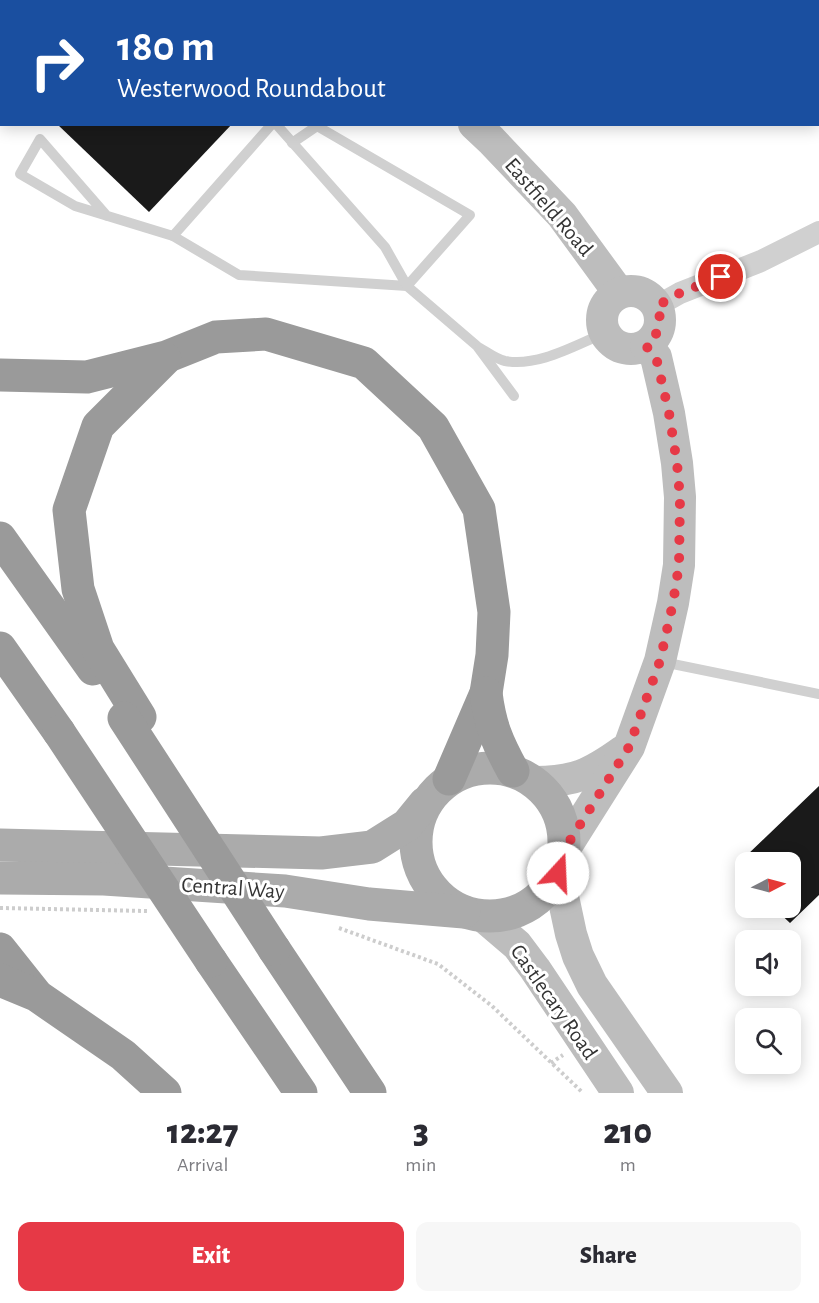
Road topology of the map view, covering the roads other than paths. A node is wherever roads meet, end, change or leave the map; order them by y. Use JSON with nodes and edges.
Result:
{"nodes":[{"id":1,"x":272,"y":126,"type":"edge"},
{"id":2,"x":276,"y":126,"type":"edge"},
{"id":3,"x":476,"y":126,"type":"edge"},
{"id":4,"x":292,"y":143,"type":"junction"},
{"id":5,"x":107,"y":216,"type":"junction"},
{"id":6,"x":819,"y":232,"type":"edge"},
{"id":7,"x":174,"y":236,"type":"junction"},
{"id":8,"x":407,"y":286,"type":"junction"},
{"id":9,"x":619,"y":293,"type":"junction"},
{"id":10,"x":657,"y":306,"type":"junction"},
{"id":11,"x":605,"y":333,"type":"junction"},
{"id":12,"x":477,"y":346,"type":"junction"},
{"id":13,"x":646,"y":346,"type":"junction"},
{"id":14,"x":166,"y":357,"type":"junction"},
{"id":15,"x":0,"y":375,"type":"edge"},
{"id":16,"x":514,"y":396,"type":"dead end"},
{"id":17,"x":0,"y":538,"type":"edge"},
{"id":18,"x":0,"y":648,"type":"edge"},
{"id":19,"x":660,"y":661,"type":"junction"},
{"id":20,"x":486,"y":693,"type":"junction"},
{"id":21,"x":819,"y":694,"type":"edge"},
{"id":22,"x":132,"y":717,"type":"junction"},
{"id":23,"x":629,"y":747,"type":"junction"},
{"id":24,"x":524,"y":776,"type":"junction"},
{"id":25,"x":438,"y":790,"type":"junction"},
{"id":26,"x":0,"y":845,"type":"edge"},
{"id":27,"x":561,"y":862,"type":"junction"},
{"id":28,"x":0,"y":878,"type":"edge"},
{"id":29,"x":475,"y":914,"type":"junction"},
{"id":30,"x":283,"y":948,"type":"junction"},
{"id":31,"x":0,"y":949,"type":"edge"},
{"id":32,"x":0,"y":980,"type":"edge"},
{"id":33,"x":36,"y":994,"type":"junction"},
{"id":34,"x":165,"y":1093,"type":"edge"},
{"id":35,"x":301,"y":1093,"type":"edge"},
{"id":36,"x":370,"y":1093,"type":"edge"},
{"id":37,"x":375,"y":1093,"type":"edge"},
{"id":38,"x":618,"y":1093,"type":"edge"},
{"id":39,"x":666,"y":1093,"type":"edge"}],
"edges":[{"from":1,"to":7,"type":"lane"},
{"from":2,"to":4,"type":"lane"},
{"from":3,"to":9,"type":"street","name":"Eastfield Road"},
{"from":4,"to":8,"type":"lane"},
{"from":4,"to":8,"type":"lane"},
{"from":5,"to":5,"type":"lane"},
{"from":5,"to":7,"type":"lane"},
{"from":6,"to":10,"type":"street"},
{"from":7,"to":8,"type":"lane"},
{"from":8,"to":12,"type":"lane"},
{"from":9,"to":10,"type":"street"},
{"from":9,"to":11,"type":"street"},
{"from":10,"to":13,"type":"street"},
{"from":11,"to":12,"type":"lane"},
{"from":11,"to":13,"type":"street"},
{"from":12,"to":16,"type":"lane"},
{"from":13,"to":19,"type":"street"},
{"from":14,"to":15,"type":"highway"},
{"from":14,"to":20,"type":"highway"},
{"from":14,"to":22,"type":"highway"},
{"from":17,"to":22,"type":"highway"},
{"from":18,"to":35,"type":"highway","bridge":true},
{"from":19,"to":21,"type":"lane"},
{"from":19,"to":23,"type":"street"},
{"from":20,"to":24,"type":"highway"},
{"from":20,"to":25,"type":"highway"},
{"from":22,"to":30,"type":"highway","bridge":true},
{"from":23,"to":24,"type":"street"},
{"from":23,"to":27,"type":"street"},
{"from":24,"to":25,"type":"main road"},
{"from":24,"to":27,"type":"main road"},
{"from":25,"to":26,"type":"main road","name":"Central Way"},
{"from":25,"to":29,"type":"main road"},
{"from":27,"to":29,"type":"main road"},
{"from":27,"to":39,"type":"street","name":"Castlecary Road"},
{"from":28,"to":29,"type":"main road","name":"Central Way"},
{"from":29,"to":38,"type":"street","name":"Castlecary Road"},
{"from":30,"to":36,"type":"highway"},
{"from":30,"to":37,"type":"highway"},
{"from":31,"to":33,"type":"highway"},
{"from":32,"to":33,"type":"highway"},
{"from":33,"to":34,"type":"highway"}]}
